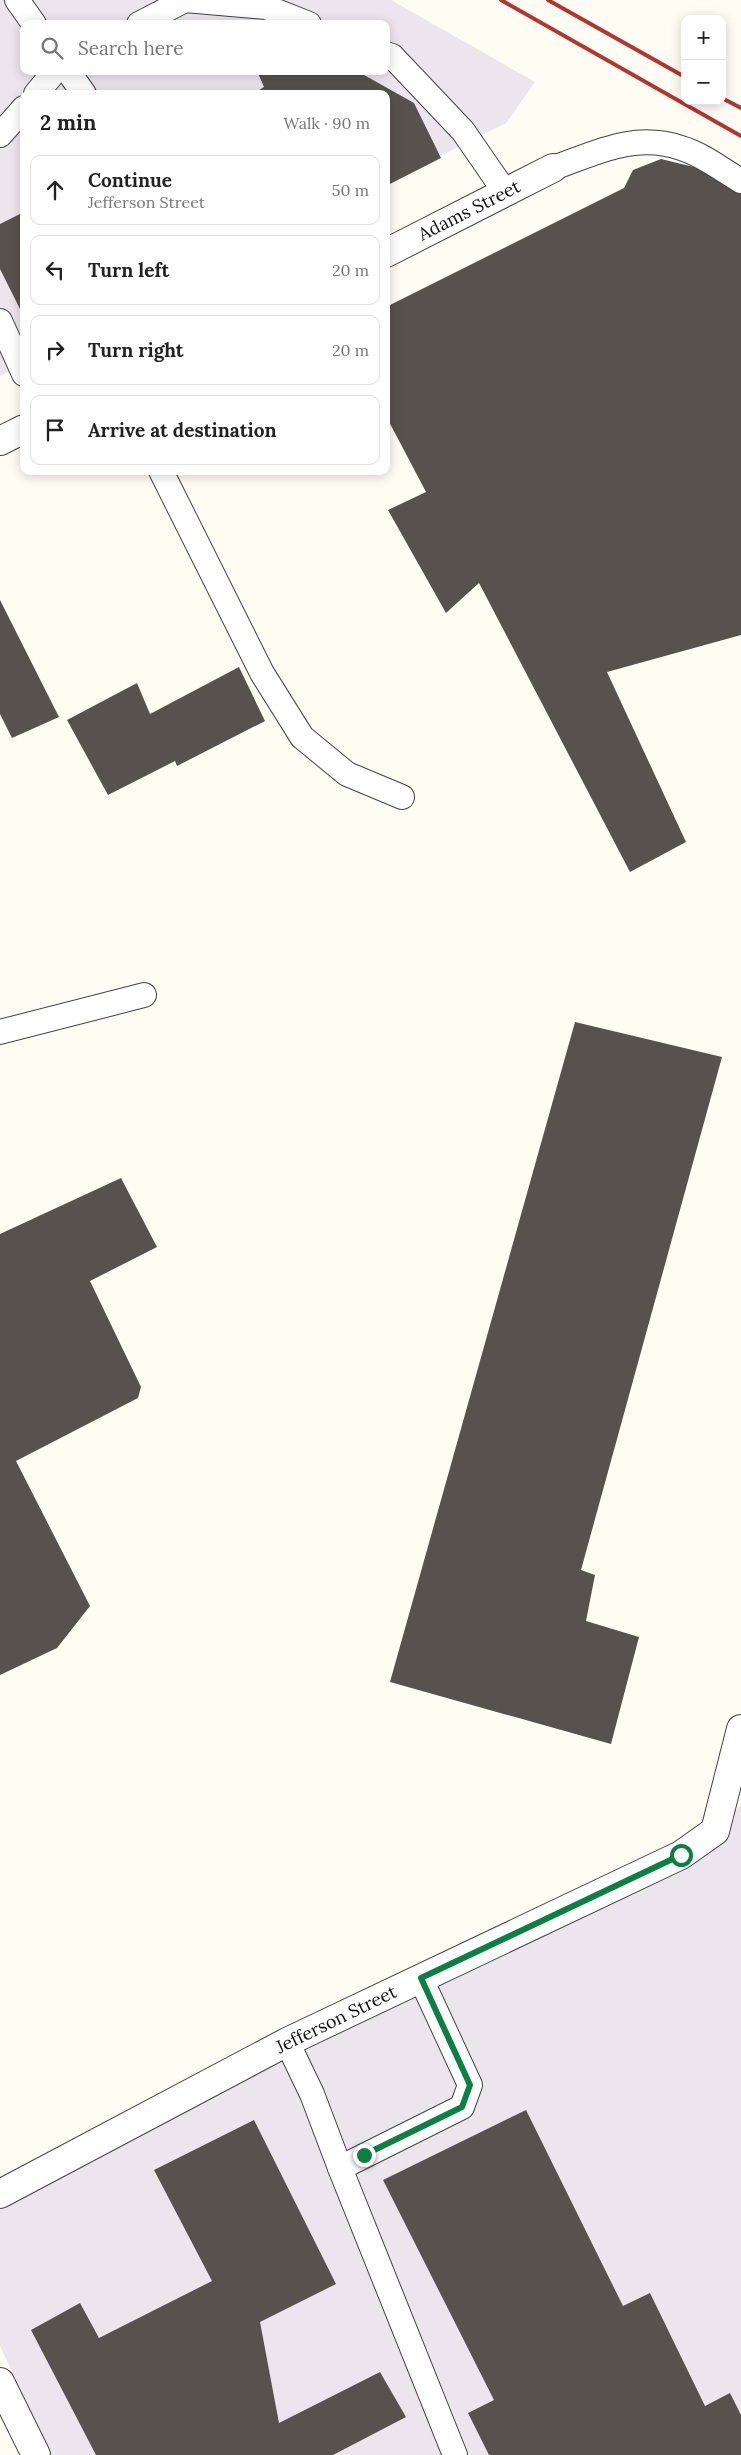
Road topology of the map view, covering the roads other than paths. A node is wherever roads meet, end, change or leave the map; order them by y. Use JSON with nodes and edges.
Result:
{"nodes":[{"id":1,"x":17,"y":0,"type":"edge"},
{"id":2,"x":31,"y":20,"type":"edge"},
{"id":3,"x":147,"y":20,"type":"edge"},
{"id":4,"x":298,"y":20,"type":"edge"},
{"id":5,"x":390,"y":55,"type":"edge"},
{"id":6,"x":52,"y":75,"type":"edge"},
{"id":7,"x":71,"y":75,"type":"edge"},
{"id":8,"x":39,"y":90,"type":"edge"},
{"id":9,"x":81,"y":90,"type":"edge"},
{"id":10,"x":20,"y":112,"type":"edge"},
{"id":11,"x":0,"y":135,"type":"edge"},
{"id":12,"x":553,"y":168,"type":"joint"},
{"id":13,"x":741,"y":181,"type":"edge"},
{"id":14,"x":505,"y":192,"type":"junction"},
{"id":15,"x":390,"y":251,"type":"edge"},
{"id":16,"x":0,"y":322,"type":"edge"},
{"id":17,"x":20,"y":365,"type":"edge"},
{"id":18,"x":20,"y":431,"type":"edge"},
{"id":19,"x":0,"y":441,"type":"edge"},
{"id":20,"x":163,"y":475,"type":"edge"},
{"id":21,"x":402,"y":797,"type":"dead end"},
{"id":22,"x":144,"y":995,"type":"dead end"},
{"id":23,"x":0,"y":1032,"type":"edge"},
{"id":24,"x":741,"y":1729,"type":"edge"},
{"id":25,"x":421,"y":1978,"type":"junction"},
{"id":26,"x":287,"y":2042,"type":"junction"},
{"id":27,"x":340,"y":2168,"type":"junction"},
{"id":28,"x":0,"y":2194,"type":"edge"},
{"id":29,"x":0,"y":2382,"type":"edge"},
{"id":30,"x":36,"y":2455,"type":"edge"},
{"id":31,"x":454,"y":2455,"type":"edge"}],
"edges":[{"from":1,"to":2,"type":"lane"},
{"from":3,"to":4,"type":"lane"},
{"from":5,"to":14,"type":"lane"},
{"from":6,"to":8,"type":"lane"},
{"from":7,"to":9,"type":"lane"},
{"from":10,"to":11,"type":"lane"},
{"from":12,"to":13,"type":"lane"},
{"from":12,"to":14,"type":"street","name":"Adams Street"},
{"from":14,"to":15,"type":"street","name":"Adams Street"},
{"from":16,"to":17,"type":"lane"},
{"from":18,"to":19,"type":"street"},
{"from":20,"to":21,"type":"lane"},
{"from":22,"to":23,"type":"lane"},
{"from":24,"to":25,"type":"street","name":"Jefferson Street"},
{"from":25,"to":26,"type":"street","name":"Jefferson Street"},
{"from":25,"to":27,"type":"lane"},
{"from":26,"to":27,"type":"lane"},
{"from":26,"to":28,"type":"street","name":"Jefferson Street"},
{"from":27,"to":31,"type":"lane"},
{"from":29,"to":30,"type":"street"}]}
